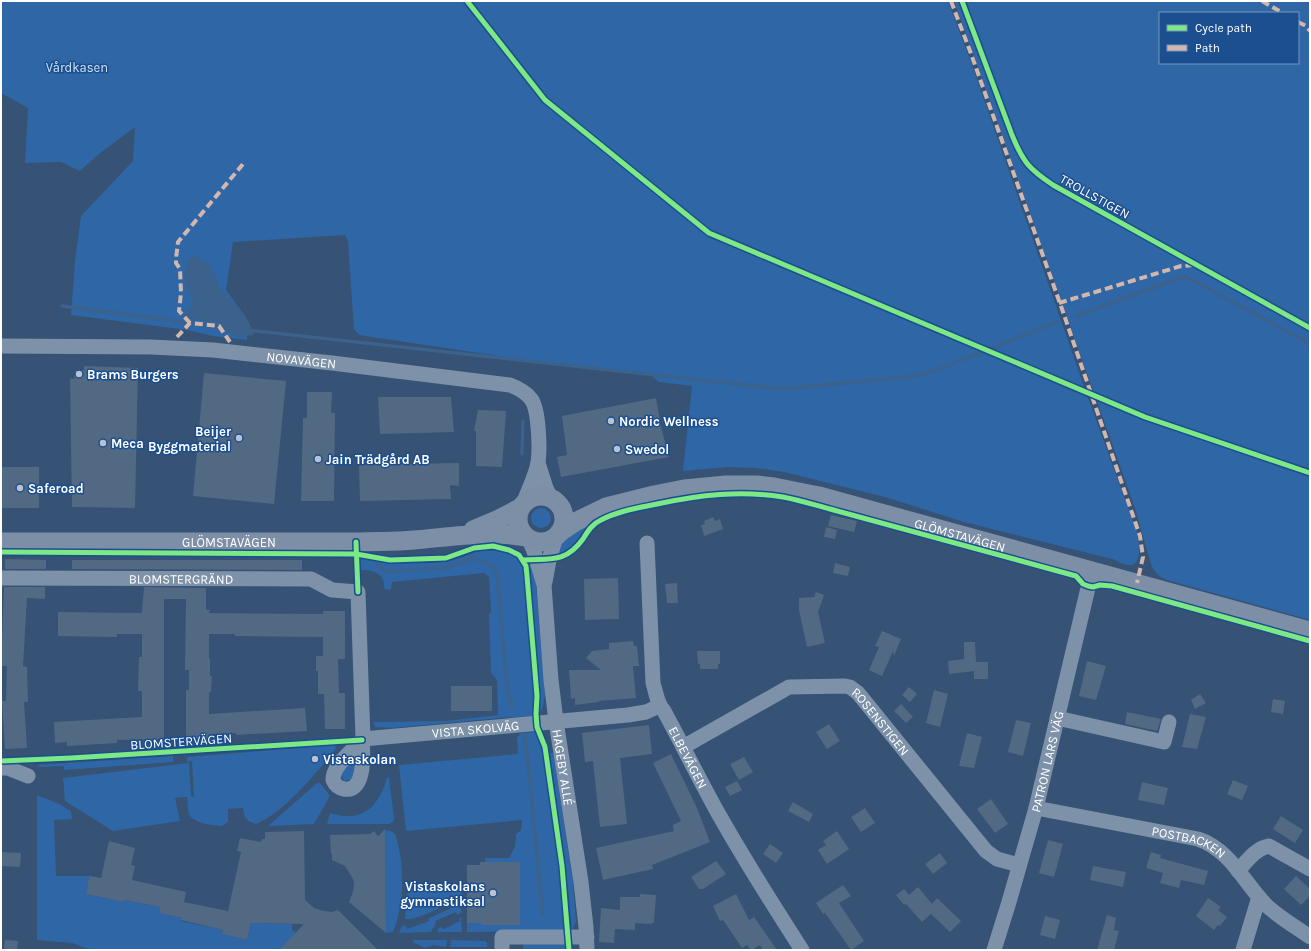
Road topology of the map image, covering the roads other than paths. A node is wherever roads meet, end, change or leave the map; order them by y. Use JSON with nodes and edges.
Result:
{"nodes":[{"id":1,"x":1,"y":346,"type":"edge"},
{"id":2,"x":538,"y":463,"type":"junction"},
{"id":3,"x":555,"y":501,"type":"junction"},
{"id":4,"x":521,"y":506,"type":"junction"},
{"id":5,"x":606,"y":507,"type":"junction"},
{"id":6,"x":558,"y":534,"type":"junction"},
{"id":7,"x":457,"y":536,"type":"junction"},
{"id":8,"x":527,"y":538,"type":"junction"},
{"id":9,"x":1,"y":542,"type":"edge"},
{"id":10,"x":647,"y":543,"type":"dead end"},
{"id":11,"x":1092,"y":571,"type":"junction"},
{"id":12,"x":2,"y":578,"type":"edge"},
{"id":13,"x":544,"y":585,"type":"junction"},
{"id":14,"x":358,"y":592,"type":"joint"},
{"id":15,"x":1310,"y":631,"type":"edge"},
{"id":16,"x":659,"y":706,"type":"junction"},
{"id":17,"x":1057,"y":718,"type":"junction"},
{"id":18,"x":556,"y":721,"type":"junction"},
{"id":19,"x":1169,"y":722,"type":"dead end"},
{"id":20,"x":684,"y":747,"type":"junction"},
{"id":21,"x":1,"y":768,"type":"edge"},
{"id":22,"x":28,"y":776,"type":"dead end"},
{"id":23,"x":1036,"y":808,"type":"junction"},
{"id":24,"x":1019,"y":865,"type":"junction"},
{"id":25,"x":1310,"y":869,"type":"edge"},
{"id":26,"x":1238,"y":871,"type":"junction"},
{"id":27,"x":1259,"y":897,"type":"junction"},
{"id":28,"x":1310,"y":937,"type":"edge"},
{"id":29,"x":587,"y":943,"type":"edge"},
{"id":30,"x":502,"y":950,"type":"edge"},
{"id":31,"x":802,"y":950,"type":"edge"},
{"id":32,"x":994,"y":950,"type":"edge"},
{"id":33,"x":1243,"y":950,"type":"edge"}],
"edges":[{"from":1,"to":2,"type":"street","name":"NOVAVÄGEN"},
{"from":2,"to":3,"type":"street","name":"NOVAVÄGEN"},
{"from":2,"to":4,"type":"street","name":"NOVAVÄGEN"},
{"from":3,"to":4,"type":"main road","name":"GLÖMSTAVÄGEN"},
{"from":3,"to":5,"type":"main road","name":"GLÖMSTAVÄGEN"},
{"from":3,"to":6,"type":"main road"},
{"from":4,"to":7,"type":"main road","name":"GLÖMSTAVÄGEN"},
{"from":4,"to":8,"type":"main road"},
{"from":5,"to":6,"type":"main road","name":"GLÖMSTAVÄGEN"},
{"from":5,"to":11,"type":"main road","name":"GLÖMSTAVÄGEN"},
{"from":6,"to":8,"type":"main road","name":"GLÖMSTAVÄGEN"},
{"from":6,"to":13,"type":"street","name":"HAGEBY ALLÉ"},
{"from":7,"to":8,"type":"main road","name":"GLÖMSTAVÄGEN"},
{"from":7,"to":9,"type":"main road","name":"GLÖMSTAVÄGEN"},
{"from":8,"to":13,"type":"street","name":"HAGEBY ALLÉ"},
{"from":10,"to":16,"type":"street","name":"ELBEVÄGEN"},
{"from":11,"to":15,"type":"main road","name":"GLÖMSTAVÄGEN"},
{"from":11,"to":17,"type":"street","name":"PATRON LARS VÄG"},
{"from":12,"to":14,"type":"street","name":"BLOMSTERGRÄND"},
{"from":13,"to":18,"type":"street","name":"HAGEBY ALLÉ"},
{"from":14,"to":18,"type":"street","name":"VISTA SKOLVÄG"},
{"from":16,"to":18,"type":"street","name":"VISTA SKOLVÄG"},
{"from":16,"to":20,"type":"street","name":"ELBEVÄGEN"},
{"from":17,"to":19,"type":"street"},
{"from":17,"to":23,"type":"street","name":"PATRON LARS VÄG"},
{"from":18,"to":29,"type":"street","name":"HAGEBY ALLÉ"},
{"from":20,"to":24,"type":"street","name":"ROSENSTIGEN"},
{"from":20,"to":31,"type":"street","name":"ELBEVÄGEN"},
{"from":21,"to":22,"type":"street"},
{"from":23,"to":24,"type":"street","name":"PATRON LARS VÄG"},
{"from":23,"to":26,"type":"street","name":"POSTBACKEN"},
{"from":24,"to":32,"type":"street","name":"PATRON LARS VÄG"},
{"from":25,"to":26,"type":"street"},
{"from":26,"to":27,"type":"street","name":"POSTBACKEN"},
{"from":27,"to":28,"type":"street","name":"POSTBACKEN"},
{"from":27,"to":33,"type":"street"},
{"from":29,"to":30,"type":"street"}]}
